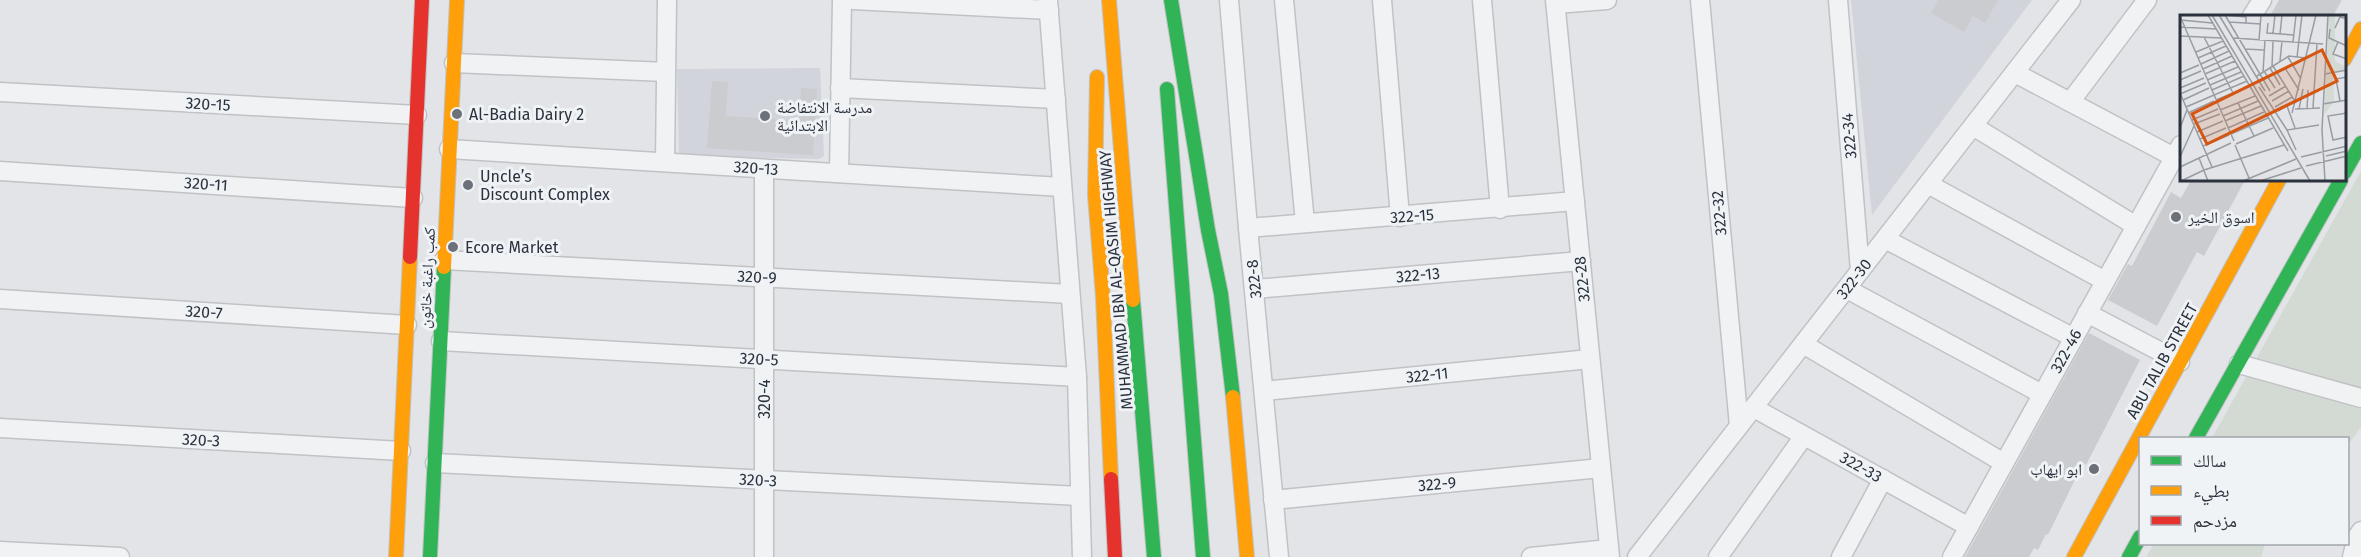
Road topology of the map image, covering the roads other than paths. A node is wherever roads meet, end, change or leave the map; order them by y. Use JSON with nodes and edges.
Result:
{"nodes":[{"id":1,"x":422,"y":0,"type":"edge"},
{"id":2,"x":457,"y":0,"type":"edge"},
{"id":3,"x":668,"y":0,"type":"edge"},
{"id":4,"x":842,"y":0,"type":"edge"},
{"id":5,"x":853,"y":0,"type":"edge"},
{"id":6,"x":1098,"y":0,"type":"edge"},
{"id":7,"x":1109,"y":0,"type":"edge"},
{"id":8,"x":1161,"y":0,"type":"edge"},
{"id":9,"x":1171,"y":0,"type":"edge"},
{"id":10,"x":1229,"y":0,"type":"edge"},
{"id":11,"x":1284,"y":0,"type":"edge"},
{"id":12,"x":1382,"y":0,"type":"edge"},
{"id":13,"x":1482,"y":0,"type":"edge"},
{"id":14,"x":1607,"y":0,"type":"edge"},
{"id":15,"x":1700,"y":0,"type":"edge"},
{"id":16,"x":1838,"y":0,"type":"edge"},
{"id":17,"x":2072,"y":0,"type":"edge"},
{"id":18,"x":2147,"y":0,"type":"edge"},
{"id":19,"x":2262,"y":0,"type":"edge"},
{"id":20,"x":1556,"y":2,"type":"edge"},
{"id":21,"x":1048,"y":5,"type":"edge"},
{"id":22,"x":2253,"y":15,"type":"edge"},
{"id":23,"x":2361,"y":29,"type":"edge"},
{"id":24,"x":1098,"y":34,"type":"dead end"},
{"id":25,"x":1164,"y":45,"type":"dead end"},
{"id":26,"x":2346,"y":56,"type":"edge"},
{"id":27,"x":1097,"y":57,"type":"dead end"},
{"id":28,"x":454,"y":63,"type":"junction"},
{"id":29,"x":666,"y":72,"type":"junction"},
{"id":30,"x":2015,"y":73,"type":"junction"},
{"id":31,"x":1166,"y":79,"type":"dead end"},
{"id":32,"x":840,"y":88,"type":"junction"},
{"id":33,"x":0,"y":92,"type":"edge"},
{"id":34,"x":1056,"y":99,"type":"junction"},
{"id":35,"x":2070,"y":102,"type":"junction"},
{"id":36,"x":417,"y":115,"type":"junction"},
{"id":37,"x":1973,"y":126,"type":"junction"},
{"id":38,"x":2361,"y":143,"type":"edge"},
{"id":39,"x":449,"y":149,"type":"junction"},
{"id":40,"x":2177,"y":151,"type":"edge"},
{"id":41,"x":665,"y":162,"type":"junction"},
{"id":42,"x":764,"y":169,"type":"junction"},
{"id":43,"x":2346,"y":169,"type":"edge"},
{"id":44,"x":0,"y":171,"type":"edge"},
{"id":45,"x":839,"y":173,"type":"junction"},
{"id":46,"x":2278,"y":182,"type":"edge"},
{"id":47,"x":2340,"y":182,"type":"edge"},
{"id":48,"x":1928,"y":184,"type":"junction"},
{"id":49,"x":1062,"y":187,"type":"junction"},
{"id":50,"x":413,"y":198,"type":"junction"},
{"id":51,"x":1575,"y":201,"type":"junction"},
{"id":52,"x":1500,"y":209,"type":"junction"},
{"id":53,"x":1400,"y":217,"type":"junction"},
{"id":54,"x":1305,"y":223,"type":"junction"},
{"id":55,"x":2136,"y":226,"type":"junction"},
{"id":56,"x":1248,"y":228,"type":"junction"},
{"id":57,"x":1885,"y":239,"type":"junction"},
{"id":58,"x":444,"y":260,"type":"junction"},
{"id":59,"x":1581,"y":261,"type":"junction"},
{"id":60,"x":1860,"y":271,"type":"junction"},
{"id":61,"x":764,"y":277,"type":"junction"},
{"id":62,"x":2105,"y":280,"type":"junction"},
{"id":63,"x":1255,"y":289,"type":"junction"},
{"id":64,"x":1847,"y":289,"type":"junction"},
{"id":65,"x":1070,"y":294,"type":"junction"},
{"id":66,"x":0,"y":299,"type":"edge"},
{"id":67,"x":2087,"y":313,"type":"junction"},
{"id":68,"x":407,"y":325,"type":"junction"},
{"id":69,"x":2074,"y":338,"type":"junction"},
{"id":70,"x":441,"y":340,"type":"junction"},
{"id":71,"x":1803,"y":344,"type":"junction"},
{"id":72,"x":764,"y":359,"type":"junction"},
{"id":73,"x":1590,"y":359,"type":"junction"},
{"id":74,"x":2180,"y":362,"type":"junction"},
{"id":75,"x":2239,"y":364,"type":"junction"},
{"id":76,"x":1077,"y":377,"type":"junction"},
{"id":77,"x":1264,"y":391,"type":"junction"},
{"id":78,"x":2042,"y":394,"type":"junction"},
{"id":79,"x":2361,"y":398,"type":"edge"},
{"id":80,"x":1754,"y":408,"type":"junction"},
{"id":81,"x":1739,"y":426,"type":"junction"},
{"id":82,"x":0,"y":428,"type":"edge"},
{"id":83,"x":1804,"y":436,"type":"junction"},
{"id":84,"x":2139,"y":437,"type":"edge"},
{"id":85,"x":2139,"y":437,"type":"edge"},
{"id":86,"x":2197,"y":437,"type":"edge"},
{"id":87,"x":401,"y":451,"type":"junction"},
{"id":88,"x":435,"y":463,"type":"junction"},
{"id":89,"x":2004,"y":463,"type":"junction"},
{"id":90,"x":1601,"y":468,"type":"junction"},
{"id":91,"x":1883,"y":479,"type":"junction"},
{"id":92,"x":764,"y":480,"type":"junction"},
{"id":93,"x":1080,"y":496,"type":"junction"},
{"id":94,"x":1273,"y":500,"type":"junction"},
{"id":95,"x":1969,"y":526,"type":"junction"},
{"id":96,"x":2361,"y":531,"type":"edge"},
{"id":97,"x":2139,"y":539,"type":"edge"},
{"id":98,"x":0,"y":551,"type":"edge"},
{"id":99,"x":1609,"y":553,"type":"edge"},
{"id":100,"x":120,"y":557,"type":"edge"},
{"id":101,"x":396,"y":557,"type":"edge"},
{"id":102,"x":430,"y":557,"type":"edge"},
{"id":103,"x":765,"y":557,"type":"edge"},
{"id":104,"x":1082,"y":557,"type":"edge"},
{"id":105,"x":1115,"y":557,"type":"edge"},
{"id":106,"x":1154,"y":557,"type":"edge"},
{"id":107,"x":1203,"y":557,"type":"edge"},
{"id":108,"x":1247,"y":557,"type":"edge"},
{"id":109,"x":1280,"y":557,"type":"edge"},
{"id":110,"x":1531,"y":557,"type":"edge"},
{"id":111,"x":1637,"y":557,"type":"edge"},
{"id":112,"x":1718,"y":557,"type":"edge"},
{"id":113,"x":1841,"y":557,"type":"edge"},
{"id":114,"x":1952,"y":557,"type":"edge"},
{"id":115,"x":2074,"y":557,"type":"edge"},
{"id":116,"x":2129,"y":557,"type":"edge"},
{"id":117,"x":2352,"y":557,"type":"edge"}],
"edges":[{"from":1,"to":36,"type":"main road","name":"كمب راغبة خاتون"},
{"from":2,"to":28,"type":"main road","name":"كمب راغبة خاتون"},
{"from":3,"to":29,"type":"street"},
{"from":4,"to":32,"type":"street"},
{"from":5,"to":21,"type":"street"},
{"from":6,"to":24,"type":"main road"},
{"from":7,"to":106,"type":"main road","name":"MUHAMMAD IBN AL-QASIM HIGHWAY"},
{"from":8,"to":25,"type":"main road"},
{"from":9,"to":108,"type":"main road"},
{"from":10,"to":56,"type":"street","name":"322-8"},
{"from":11,"to":54,"type":"street"},
{"from":12,"to":53,"type":"street"},
{"from":13,"to":52,"type":"street"},
{"from":14,"to":20,"type":"street"},
{"from":15,"to":81,"type":"street","name":"322-32"},
{"from":16,"to":60,"type":"street","name":"322-34"},
{"from":17,"to":30,"type":"street","name":"322-30"},
{"from":18,"to":35,"type":"street"},
{"from":19,"to":22,"type":"street"},
{"from":20,"to":51,"type":"street","name":"322-28"},
{"from":21,"to":34,"type":"street"},
{"from":23,"to":26,"type":"main road"},
{"from":27,"to":105,"type":"main road"},
{"from":28,"to":29,"type":"street"},
{"from":28,"to":39,"type":"main road","name":"كمب راغبة خاتون"},
{"from":29,"to":41,"type":"street"},
{"from":30,"to":35,"type":"street"},
{"from":30,"to":37,"type":"street","name":"322-30"},
{"from":31,"to":107,"type":"main road"},
{"from":32,"to":34,"type":"street"},
{"from":32,"to":45,"type":"street"},
{"from":33,"to":36,"type":"street","name":"320-15"},
{"from":34,"to":49,"type":"street"},
{"from":35,"to":40,"type":"street"},
{"from":36,"to":50,"type":"main road","name":"كمب راغبة خاتون"},
{"from":37,"to":48,"type":"street","name":"322-30"},
{"from":37,"to":55,"type":"street"},
{"from":38,"to":43,"type":"main road"},
{"from":39,"to":41,"type":"street","name":"320-13"},
{"from":39,"to":58,"type":"main road","name":"كمب راغبة خاتون"},
{"from":40,"to":55,"type":"street","name":"322-46"},
{"from":41,"to":42,"type":"street","name":"320-13"},
{"from":42,"to":45,"type":"street","name":"320-13"},
{"from":42,"to":61,"type":"street","name":"320-4"},
{"from":44,"to":50,"type":"street","name":"320-11"},
{"from":45,"to":49,"type":"street","name":"320-13"},
{"from":46,"to":74,"type":"main road","name":"ABU TALIB STREET"},
{"from":47,"to":75,"type":"main road"},
{"from":48,"to":57,"type":"street","name":"322-30"},
{"from":48,"to":62,"type":"street"},
{"from":49,"to":65,"type":"street"},
{"from":50,"to":68,"type":"main road","name":"كمب راغبة خاتون"},
{"from":51,"to":52,"type":"street","name":"322-15"},
{"from":51,"to":59,"type":"street","name":"322-28"},
{"from":52,"to":53,"type":"street","name":"322-15"},
{"from":53,"to":54,"type":"street","name":"322-15"},
{"from":54,"to":56,"type":"street","name":"322-15"},
{"from":55,"to":62,"type":"street","name":"322-46"},
{"from":56,"to":63,"type":"street","name":"322-8"},
{"from":57,"to":60,"type":"street","name":"322-30"},
{"from":57,"to":69,"type":"street"},
{"from":58,"to":61,"type":"street","name":"320-9"},
{"from":58,"to":70,"type":"main road","name":"كمب راغبة خاتون"},
{"from":59,"to":63,"type":"street","name":"322-13"},
{"from":59,"to":73,"type":"street","name":"322-28"},
{"from":60,"to":64,"type":"street","name":"322-30"},
{"from":61,"to":65,"type":"street","name":"320-9"},
{"from":61,"to":72,"type":"street","name":"320-4"},
{"from":62,"to":67,"type":"street","name":"322-46"},
{"from":63,"to":77,"type":"street","name":"322-8"},
{"from":64,"to":71,"type":"street","name":"322-30"},
{"from":64,"to":78,"type":"street"},
{"from":65,"to":76,"type":"street"},
{"from":66,"to":68,"type":"street","name":"320-7"},
{"from":67,"to":69,"type":"street","name":"322-46"},
{"from":67,"to":74,"type":"street"},
{"from":68,"to":87,"type":"main road","name":"كمب راغبة خاتون"},
{"from":69,"to":78,"type":"street","name":"322-46"},
{"from":70,"to":72,"type":"street","name":"320-5"},
{"from":70,"to":88,"type":"main road","name":"كمب راغبة خاتون"},
{"from":71,"to":80,"type":"street","name":"322-30"},
{"from":71,"to":89,"type":"street"},
{"from":72,"to":76,"type":"street","name":"320-5"},
{"from":72,"to":92,"type":"street","name":"320-4"},
{"from":73,"to":77,"type":"street","name":"322-11"},
{"from":73,"to":90,"type":"street","name":"322-28"},
{"from":74,"to":84,"type":"main road","name":"ABU TALIB STREET"},
{"from":75,"to":79,"type":"street"},
{"from":75,"to":86,"type":"main road"},
{"from":76,"to":93,"type":"street"},
{"from":77,"to":94,"type":"street","name":"322-8"},
{"from":78,"to":89,"type":"street","name":"322-46"},
{"from":80,"to":81,"type":"street","name":"322-30"},
{"from":80,"to":83,"type":"street","name":"322-33"},
{"from":81,"to":111,"type":"street","name":"322-30"},
{"from":82,"to":87,"type":"street","name":"320-3"},
{"from":83,"to":91,"type":"street","name":"322-33"},
{"from":83,"to":112,"type":"street"},
{"from":85,"to":115,"type":"main road","name":"ABU TALIB STREET"},
{"from":87,"to":101,"type":"main road","name":"كمب راغبة خاتون"},
{"from":88,"to":92,"type":"street","name":"320-3"},
{"from":88,"to":102,"type":"main road","name":"كمب راغبة خاتون"},
{"from":89,"to":95,"type":"street","name":"322-46"},
{"from":90,"to":94,"type":"street","name":"322-9"},
{"from":90,"to":99,"type":"street","name":"322-28"},
{"from":91,"to":95,"type":"street","name":"322-33"},
{"from":91,"to":113,"type":"street"},
{"from":92,"to":93,"type":"street","name":"320-3"},
{"from":92,"to":103,"type":"street","name":"320-4"},
{"from":93,"to":104,"type":"street"},
{"from":94,"to":109,"type":"street","name":"322-8"},
{"from":95,"to":114,"type":"street","name":"322-46"},
{"from":96,"to":117,"type":"street"},
{"from":97,"to":116,"type":"main road"},
{"from":98,"to":100,"type":"street"},
{"from":99,"to":110,"type":"street"}]}
